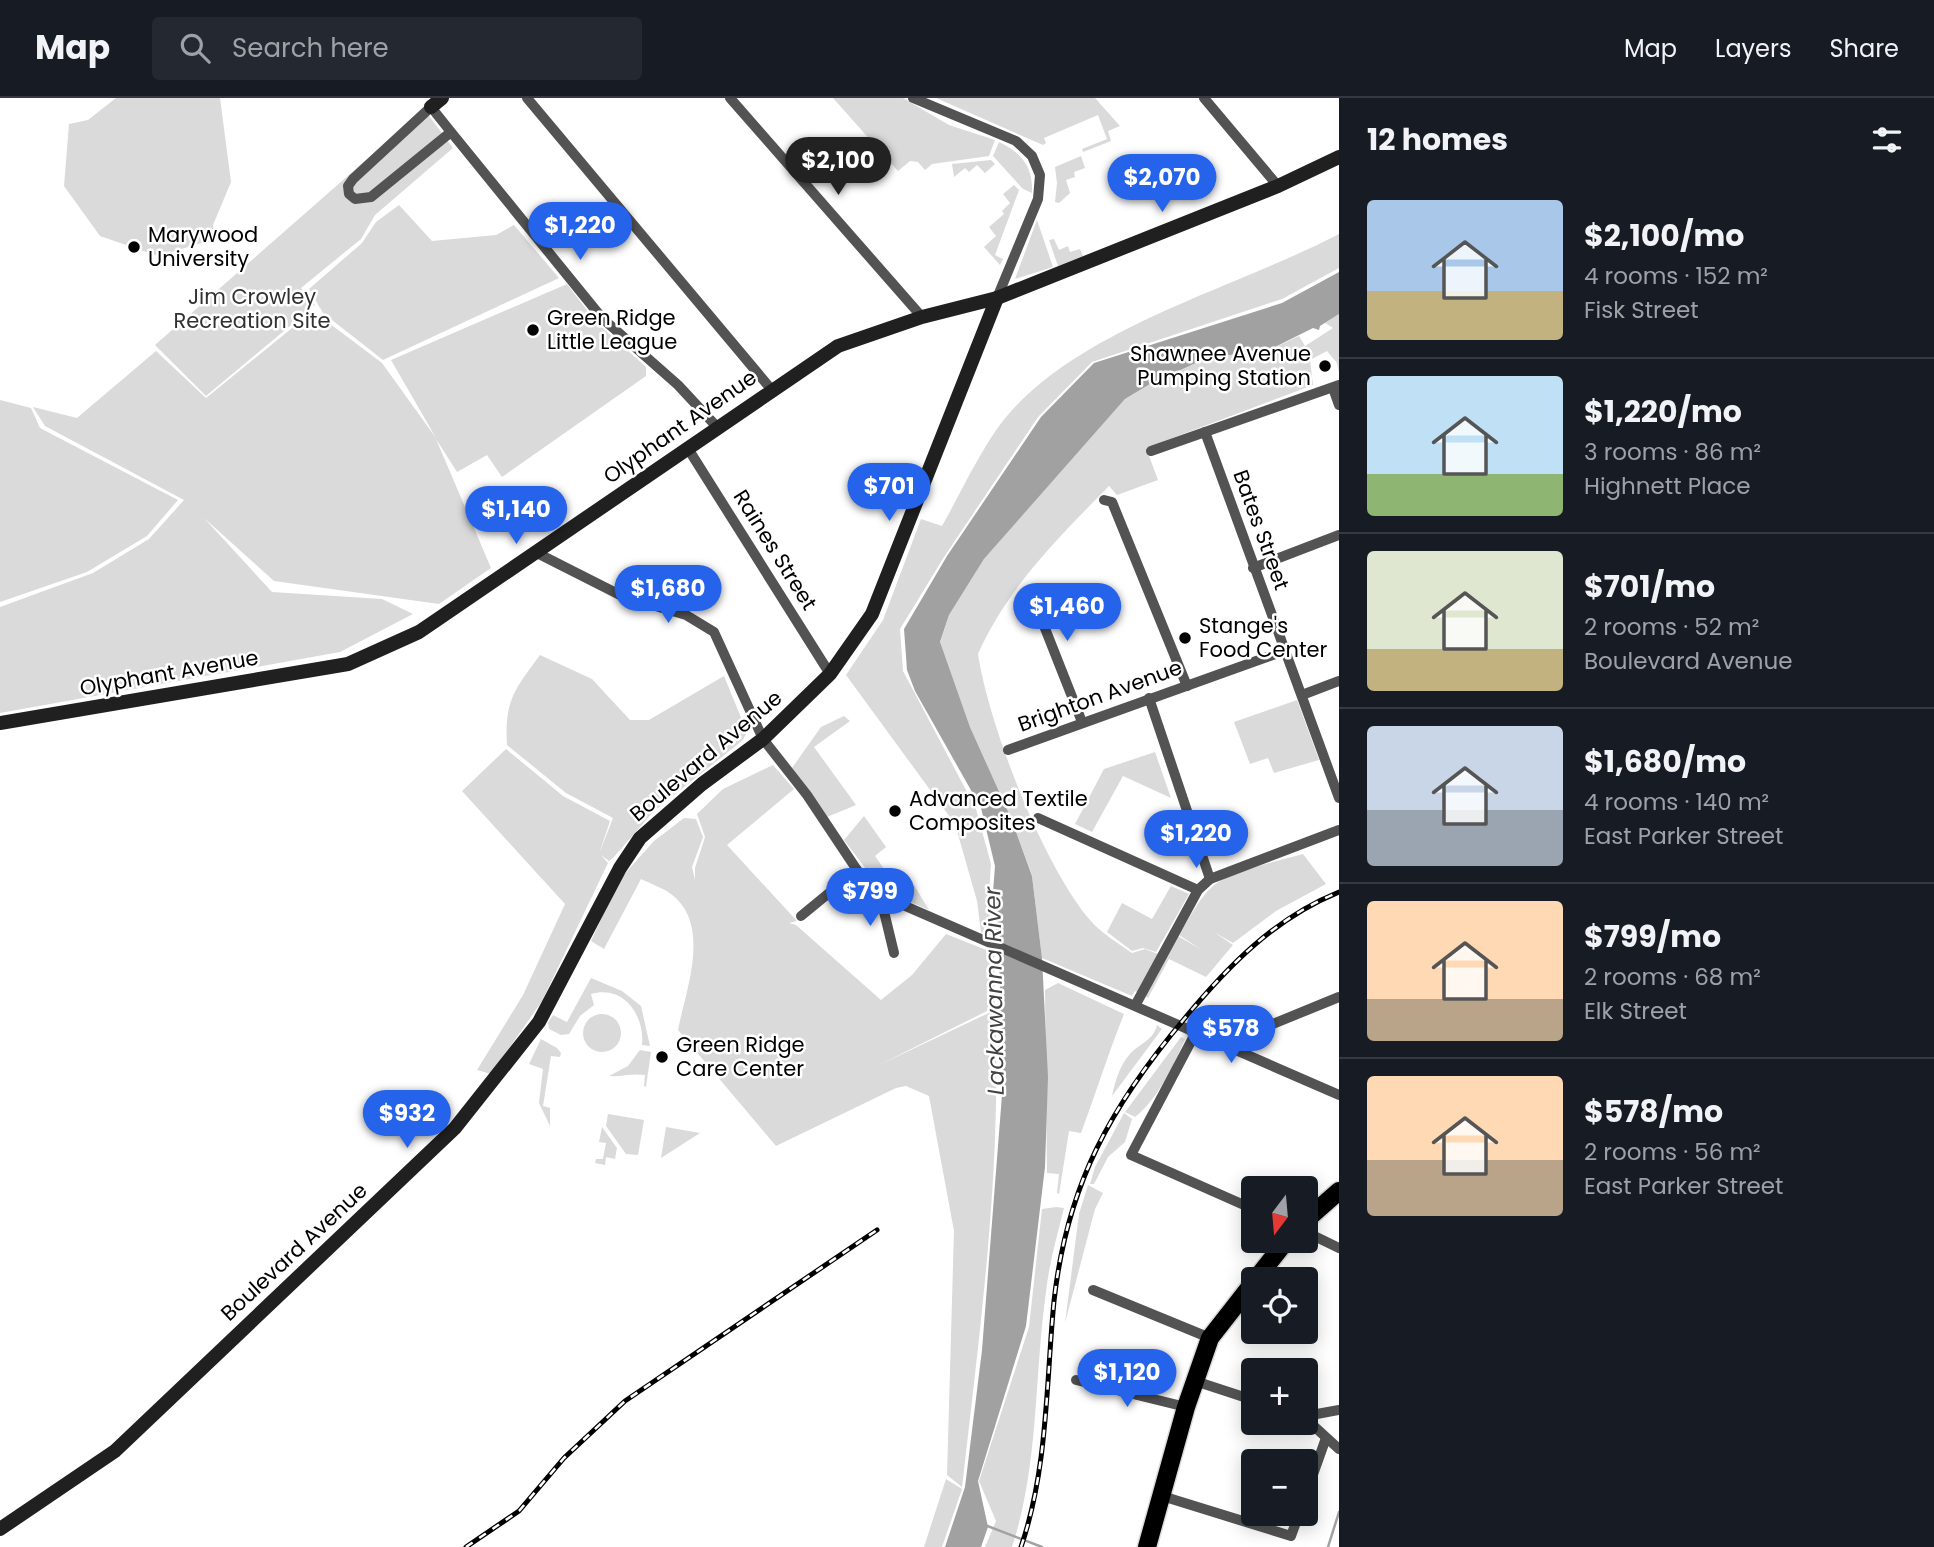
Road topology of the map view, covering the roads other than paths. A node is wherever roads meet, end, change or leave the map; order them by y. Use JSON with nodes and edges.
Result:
{"nodes":[{"id":1,"x":527,"y":98,"type":"edge"},
{"id":2,"x":730,"y":98,"type":"edge"},
{"id":3,"x":913,"y":98,"type":"edge"},
{"id":4,"x":1204,"y":98,"type":"edge"},
{"id":5,"x":1223,"y":98,"type":"edge"},
{"id":6,"x":436,"y":103,"type":"edge"},
{"id":7,"x":1213,"y":107,"type":"junction"},
{"id":8,"x":451,"y":132,"type":"junction"},
{"id":9,"x":1339,"y":157,"type":"edge"},
{"id":10,"x":1278,"y":186,"type":"junction"},
{"id":11,"x":998,"y":298,"type":"junction"},
{"id":12,"x":922,"y":317,"type":"junction"},
{"id":13,"x":1336,"y":386,"type":"edge"},
{"id":14,"x":771,"y":389,"type":"junction"},
{"id":15,"x":1339,"y":405,"type":"edge"},
{"id":16,"x":717,"y":427,"type":"junction"},
{"id":17,"x":1205,"y":432,"type":"junction"},
{"id":18,"x":687,"y":447,"type":"junction"},
{"id":19,"x":1151,"y":452,"type":"dead end"},
{"id":20,"x":1104,"y":500,"type":"dead end"},
{"id":21,"x":1339,"y":535,"type":"edge"},
{"id":22,"x":537,"y":553,"type":"junction"},
{"id":23,"x":1253,"y":568,"type":"junction"},
{"id":24,"x":1023,"y":596,"type":"dead end"},
{"id":25,"x":1284,"y":650,"type":"junction"},
{"id":26,"x":830,"y":674,"type":"junction"},
{"id":27,"x":1339,"y":681,"type":"edge"},
{"id":28,"x":1187,"y":686,"type":"junction"},
{"id":29,"x":1302,"y":695,"type":"junction"},
{"id":30,"x":1149,"y":698,"type":"junction"},
{"id":31,"x":1082,"y":722,"type":"junction"},
{"id":32,"x":0,"y":723,"type":"edge"},
{"id":33,"x":764,"y":739,"type":"junction"},
{"id":34,"x":1008,"y":750,"type":"dead end"},
{"id":35,"x":1339,"y":798,"type":"edge"},
{"id":36,"x":1038,"y":818,"type":"dead end"},
{"id":37,"x":1339,"y":830,"type":"edge"},
{"id":38,"x":857,"y":870,"type":"junction"},
{"id":39,"x":1210,"y":879,"type":"junction"},
{"id":40,"x":1199,"y":890,"type":"junction"},
{"id":41,"x":880,"y":895,"type":"junction"},
{"id":42,"x":801,"y":916,"type":"dead end"},
{"id":43,"x":894,"y":953,"type":"dead end"},
{"id":44,"x":1339,"y":997,"type":"edge"},
{"id":45,"x":1136,"y":1004,"type":"junction"},
{"id":46,"x":1196,"y":1032,"type":"junction"},
{"id":47,"x":1229,"y":1047,"type":"junction"},
{"id":48,"x":1339,"y":1095,"type":"edge"},
{"id":49,"x":1339,"y":1191,"type":"edge"},
{"id":50,"x":1241,"y":1204,"type":"edge"},
{"id":51,"x":1318,"y":1209,"type":"edge"},
{"id":52,"x":1318,"y":1238,"type":"edge"},
{"id":53,"x":1339,"y":1248,"type":"edge"},
{"id":54,"x":1277,"y":1253,"type":"edge"},
{"id":55,"x":1265,"y":1267,"type":"edge"},
{"id":56,"x":1093,"y":1290,"type":"dead end"},
{"id":57,"x":1241,"y":1298,"type":"edge"},
{"id":58,"x":1210,"y":1338,"type":"junction"},
{"id":59,"x":1076,"y":1380,"type":"dead end"},
{"id":60,"x":1195,"y":1381,"type":"junction"},
{"id":61,"x":1241,"y":1396,"type":"edge"},
{"id":62,"x":1186,"y":1407,"type":"junction"},
{"id":63,"x":1339,"y":1410,"type":"edge"},
{"id":64,"x":1318,"y":1414,"type":"edge"},
{"id":65,"x":1318,"y":1430,"type":"edge"},
{"id":66,"x":1326,"y":1438,"type":"junction"},
{"id":67,"x":1339,"y":1450,"type":"edge"},
{"id":68,"x":1318,"y":1460,"type":"edge"},
{"id":69,"x":1162,"y":1496,"type":"junction"},
{"id":70,"x":1241,"y":1520,"type":"edge"},
{"id":71,"x":1259,"y":1526,"type":"edge"},
{"id":72,"x":1294,"y":1526,"type":"edge"},
{"id":73,"x":0,"y":1529,"type":"edge"},
{"id":74,"x":1147,"y":1547,"type":"edge"}],
"edges":[{"from":1,"to":14,"type":"street"},
{"from":2,"to":12,"type":"street"},
{"from":3,"to":11,"type":"street"},
{"from":4,"to":7,"type":"street"},
{"from":5,"to":7,"type":"street"},
{"from":6,"to":8,"type":"street"},
{"from":6,"to":8,"type":"street"},
{"from":7,"to":10,"type":"street"},
{"from":8,"to":16,"type":"street"},
{"from":9,"to":10,"type":"street"},
{"from":10,"to":11,"type":"street"},
{"from":11,"to":12,"type":"street","name":"Olyphant Avenue"},
{"from":11,"to":26,"type":"street","name":"Boulevard Avenue"},
{"from":12,"to":14,"type":"street","name":"Olyphant Avenue"},
{"from":13,"to":15,"type":"street"},
{"from":13,"to":17,"type":"street"},
{"from":14,"to":16,"type":"street","name":"Olyphant Avenue"},
{"from":16,"to":18,"type":"street","name":"Olyphant Avenue"},
{"from":17,"to":19,"type":"street"},
{"from":17,"to":23,"type":"street","name":"Bates Street"},
{"from":18,"to":22,"type":"street","name":"Olyphant Avenue"},
{"from":18,"to":26,"type":"street","name":"Raines Street"},
{"from":20,"to":28,"type":"street"},
{"from":21,"to":23,"type":"street"},
{"from":22,"to":32,"type":"street","name":"Olyphant Avenue"},
{"from":22,"to":33,"type":"street"},
{"from":23,"to":25,"type":"street","name":"Bates Street"},
{"from":24,"to":31,"type":"street"},
{"from":25,"to":28,"type":"street","name":"Brighton Avenue"},
{"from":25,"to":29,"type":"street","name":"Bates Street"},
{"from":26,"to":33,"type":"street","name":"Boulevard Avenue"},
{"from":27,"to":29,"type":"street"},
{"from":28,"to":30,"type":"street","name":"Brighton Avenue"},
{"from":29,"to":35,"type":"street","name":"Bates Street"},
{"from":30,"to":31,"type":"street","name":"Brighton Avenue"},
{"from":30,"to":39,"type":"street"},
{"from":31,"to":34,"type":"street","name":"Brighton Avenue"},
{"from":33,"to":38,"type":"street"},
{"from":33,"to":73,"type":"street","name":"Boulevard Avenue"},
{"from":36,"to":40,"type":"street"},
{"from":37,"to":39,"type":"street"},
{"from":38,"to":41,"type":"street"},
{"from":38,"to":42,"type":"street"},
{"from":39,"to":40,"type":"street"},
{"from":40,"to":45,"type":"street"},
{"from":41,"to":43,"type":"street"},
{"from":41,"to":45,"type":"street"},
{"from":44,"to":47,"type":"street"},
{"from":45,"to":46,"type":"street"},
{"from":46,"to":47,"type":"street"},
{"from":46,"to":50,"type":"street"},
{"from":47,"to":48,"type":"street"},
{"from":49,"to":51,"type":"main road"},
{"from":52,"to":53,"type":"street"},
{"from":54,"to":55,"type":"main road"},
{"from":56,"to":58,"type":"street"},
{"from":57,"to":58,"type":"main road"},
{"from":58,"to":60,"type":"main road"},
{"from":59,"to":62,"type":"street"},
{"from":60,"to":61,"type":"street"},
{"from":60,"to":62,"type":"main road"},
{"from":62,"to":69,"type":"main road"},
{"from":63,"to":64,"type":"street"},
{"from":65,"to":66,"type":"street"},
{"from":66,"to":67,"type":"street"},
{"from":66,"to":68,"type":"street"},
{"from":69,"to":70,"type":"street"},
{"from":69,"to":74,"type":"main road"},
{"from":71,"to":72,"type":"street"}]}
